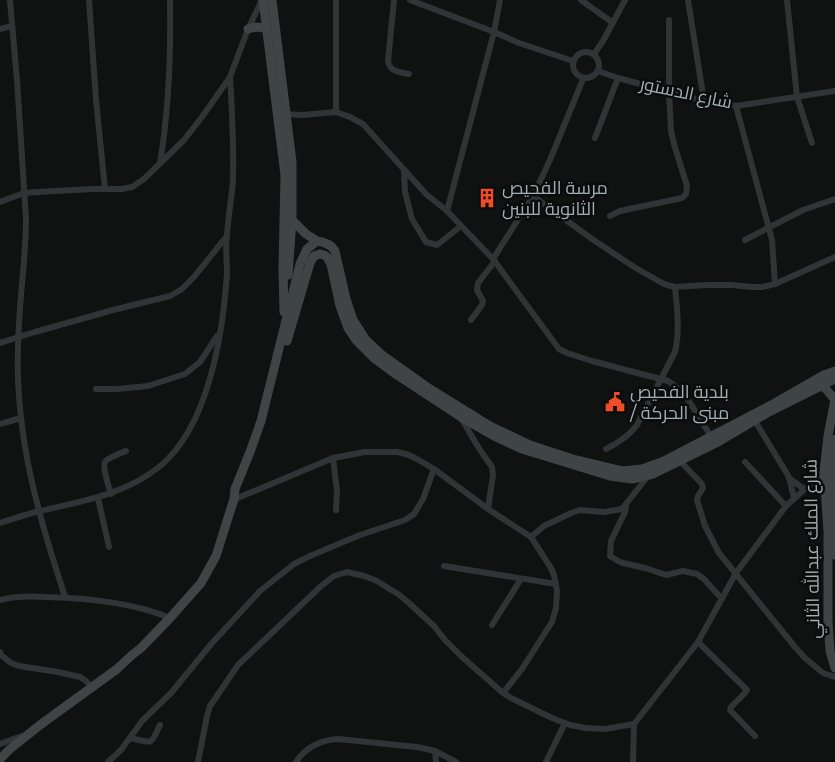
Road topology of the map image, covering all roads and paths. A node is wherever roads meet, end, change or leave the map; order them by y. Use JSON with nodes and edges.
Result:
{"nodes":[{"id":1,"x":10,"y":0,"type":"edge"},
{"id":2,"x":89,"y":0,"type":"edge"},
{"id":3,"x":170,"y":0,"type":"edge"},
{"id":4,"x":262,"y":0,"type":"edge"},
{"id":5,"x":272,"y":0,"type":"edge"},
{"id":6,"x":336,"y":0,"type":"edge"},
{"id":7,"x":394,"y":0,"type":"edge"},
{"id":8,"x":410,"y":0,"type":"edge"},
{"id":9,"x":500,"y":0,"type":"edge"},
{"id":10,"x":581,"y":0,"type":"edge"},
{"id":11,"x":625,"y":0,"type":"edge"},
{"id":12,"x":688,"y":0,"type":"edge"},
{"id":13,"x":786,"y":0,"type":"edge"},
{"id":14,"x":669,"y":20,"type":"dead end"},
{"id":15,"x":613,"y":24,"type":"junction"},
{"id":16,"x":12,"y":26,"type":"junction"},
{"id":17,"x":266,"y":28,"type":"junction"},
{"id":18,"x":0,"y":29,"type":"edge"},
{"id":19,"x":248,"y":29,"type":"junction"},
{"id":20,"x":494,"y":32,"type":"junction"},
{"id":21,"x":594,"y":54,"type":"junction"},
{"id":22,"x":573,"y":61,"type":"junction"},
{"id":23,"x":598,"y":71,"type":"junction"},
{"id":24,"x":409,"y":74,"type":"dead end"},
{"id":25,"x":230,"y":77,"type":"junction"},
{"id":26,"x":618,"y":78,"type":"junction"},
{"id":27,"x":584,"y":79,"type":"junction"},
{"id":28,"x":835,"y":91,"type":"edge"},
{"id":29,"x":670,"y":92,"type":"junction"},
{"id":30,"x":797,"y":97,"type":"junction"},
{"id":31,"x":704,"y":101,"type":"junction"},
{"id":32,"x":736,"y":106,"type":"junction"},
{"id":33,"x":336,"y":112,"type":"junction"},
{"id":34,"x":282,"y":114,"type":"junction"},
{"id":35,"x":595,"y":138,"type":"dead end"},
{"id":36,"x":812,"y":143,"type":"dead end"},
{"id":37,"x":160,"y":163,"type":"junction"},
{"id":38,"x":404,"y":170,"type":"junction"},
{"id":39,"x":105,"y":189,"type":"junction"},
{"id":40,"x":24,"y":193,"type":"junction"},
{"id":41,"x":533,"y":196,"type":"junction"},
{"id":42,"x":835,"y":199,"type":"edge"},
{"id":43,"x":0,"y":202,"type":"edge"},
{"id":44,"x":446,"y":211,"type":"junction"},
{"id":45,"x":610,"y":216,"type":"dead end"},
{"id":46,"x":292,"y":220,"type":"junction"},
{"id":47,"x":461,"y":226,"type":"junction"},
{"id":48,"x":769,"y":227,"type":"junction"},
{"id":49,"x":226,"y":237,"type":"junction"},
{"id":50,"x":745,"y":240,"type":"dead end"},
{"id":51,"x":317,"y":241,"type":"junction"},
{"id":52,"x":835,"y":257,"type":"edge"},
{"id":53,"x":494,"y":260,"type":"junction"},
{"id":54,"x":775,"y":284,"type":"junction"},
{"id":55,"x":676,"y":287,"type":"junction"},
{"id":56,"x":284,"y":292,"type":"junction"},
{"id":57,"x":470,"y":320,"type":"dead end"},
{"id":58,"x":289,"y":321,"type":"junction"},
{"id":59,"x":219,"y":333,"type":"junction"},
{"id":60,"x":18,"y":337,"type":"junction"},
{"id":61,"x":0,"y":343,"type":"edge"},
{"id":62,"x":835,"y":371,"type":"edge"},
{"id":63,"x":661,"y":379,"type":"junction"},
{"id":64,"x":835,"y":379,"type":"edge"},
{"id":65,"x":821,"y":386,"type":"junction"},
{"id":66,"x":96,"y":389,"type":"dead end"},
{"id":67,"x":835,"y":400,"type":"edge"},
{"id":68,"x":445,"y":402,"type":"junction"},
{"id":69,"x":461,"y":416,"type":"junction"},
{"id":70,"x":21,"y":418,"type":"junction"},
{"id":71,"x":755,"y":420,"type":"junction"},
{"id":72,"x":0,"y":424,"type":"edge"},
{"id":73,"x":835,"y":439,"type":"edge"},
{"id":74,"x":713,"y":440,"type":"junction"},
{"id":75,"x":606,"y":449,"type":"dead end"},
{"id":76,"x":126,"y":451,"type":"dead end"},
{"id":77,"x":333,"y":458,"type":"junction"},
{"id":78,"x":680,"y":461,"type":"junction"},
{"id":79,"x":745,"y":462,"type":"dead end"},
{"id":80,"x":434,"y":469,"type":"junction"},
{"id":81,"x":830,"y":469,"type":"edge"},
{"id":82,"x":648,"y":476,"type":"junction"},
{"id":83,"x":789,"y":477,"type":"junction"},
{"id":84,"x":804,"y":489,"type":"junction"},
{"id":85,"x":111,"y":494,"type":"junction"},
{"id":86,"x":98,"y":498,"type":"junction"},
{"id":87,"x":794,"y":498,"type":"junction"},
{"id":88,"x":234,"y":500,"type":"junction"},
{"id":89,"x":626,"y":506,"type":"junction"},
{"id":90,"x":786,"y":506,"type":"junction"},
{"id":91,"x":488,"y":509,"type":"junction"},
{"id":92,"x":336,"y":510,"type":"dead end"},
{"id":93,"x":39,"y":511,"type":"junction"},
{"id":94,"x":0,"y":523,"type":"edge"},
{"id":95,"x":531,"y":537,"type":"junction"},
{"id":96,"x":109,"y":547,"type":"dead end"},
{"id":97,"x":444,"y":566,"type":"dead end"},
{"id":98,"x":736,"y":573,"type":"junction"},
{"id":99,"x":521,"y":579,"type":"junction"},
{"id":100,"x":556,"y":584,"type":"junction"},
{"id":101,"x":65,"y":597,"type":"junction"},
{"id":102,"x":722,"y":599,"type":"junction"},
{"id":103,"x":0,"y":600,"type":"edge"},
{"id":104,"x":170,"y":618,"type":"junction"},
{"id":105,"x":492,"y":625,"type":"dead end"},
{"id":106,"x":698,"y":642,"type":"junction"},
{"id":107,"x":835,"y":650,"type":"edge"},
{"id":108,"x":0,"y":652,"type":"edge"},
{"id":109,"x":834,"y":665,"type":"edge"},
{"id":110,"x":823,"y":673,"type":"junction"},
{"id":111,"x":835,"y":677,"type":"edge"},
{"id":112,"x":92,"y":687,"type":"junction"},
{"id":113,"x":503,"y":692,"type":"junction"},
{"id":114,"x":565,"y":723,"type":"junction"},
{"id":115,"x":160,"y":724,"type":"dead end"},
{"id":116,"x":634,"y":724,"type":"junction"},
{"id":117,"x":29,"y":734,"type":"junction"},
{"id":118,"x":754,"y":736,"type":"dead end"},
{"id":119,"x":130,"y":738,"type":"junction"},
{"id":120,"x":0,"y":744,"type":"edge"},
{"id":121,"x":435,"y":751,"type":"junction"},
{"id":122,"x":1,"y":755,"type":"edge"},
{"id":123,"x":108,"y":762,"type":"edge"},
{"id":124,"x":198,"y":762,"type":"edge"},
{"id":125,"x":296,"y":762,"type":"edge"},
{"id":126,"x":436,"y":762,"type":"edge"},
{"id":127,"x":456,"y":762,"type":"edge"},
{"id":128,"x":546,"y":762,"type":"edge"},
{"id":129,"x":633,"y":762,"type":"edge"}],
"edges":[{"from":1,"to":16,"type":"street"},
{"from":2,"to":39,"type":"street"},
{"from":3,"to":37,"type":"street"},
{"from":4,"to":17,"type":"street"},
{"from":4,"to":19,"type":"street"},
{"from":5,"to":34,"type":"street"},
{"from":6,"to":33,"type":"street"},
{"from":7,"to":24,"type":"street"},
{"from":8,"to":20,"type":"street"},
{"from":9,"to":20,"type":"street"},
{"from":10,"to":15,"type":"street"},
{"from":11,"to":15,"type":"street"},
{"from":12,"to":31,"type":"street"},
{"from":13,"to":30,"type":"street"},
{"from":14,"to":29,"type":"street"},
{"from":15,"to":21,"type":"street"},
{"from":16,"to":18,"type":"street"},
{"from":16,"to":40,"type":"street"},
{"from":17,"to":19,"type":"street"},
{"from":17,"to":34,"type":"street"},
{"from":19,"to":25,"type":"street"},
{"from":20,"to":22,"type":"street"},
{"from":20,"to":44,"type":"street"},
{"from":21,"to":22,"type":"street"},
{"from":21,"to":23,"type":"street"},
{"from":22,"to":27,"type":"street"},
{"from":23,"to":26,"type":"street","name":"شارع الدستور"},
{"from":23,"to":27,"type":"street"},
{"from":25,"to":37,"type":"street"},
{"from":25,"to":49,"type":"street"},
{"from":26,"to":29,"type":"street","name":"شارع الدستور"},
{"from":26,"to":35,"type":"street"},
{"from":27,"to":41,"type":"street"},
{"from":28,"to":30,"type":"street","name":"شارع الدستور"},
{"from":29,"to":31,"type":"street","name":"شارع الدستور"},
{"from":29,"to":45,"type":"street"},
{"from":30,"to":32,"type":"street","name":"شارع الدستور"},
{"from":30,"to":36,"type":"street"},
{"from":31,"to":32,"type":"street","name":"شارع الدستور"},
{"from":32,"to":48,"type":"street"},
{"from":33,"to":34,"type":"street"},
{"from":33,"to":38,"type":"street"},
{"from":34,"to":46,"type":"street"},
{"from":34,"to":56,"type":"street"},
{"from":37,"to":39,"type":"street"},
{"from":38,"to":44,"type":"street"},
{"from":38,"to":47,"type":"street"},
{"from":39,"to":40,"type":"street"},
{"from":40,"to":43,"type":"street"},
{"from":40,"to":60,"type":"street"},
{"from":41,"to":53,"type":"street"},
{"from":41,"to":55,"type":"street"},
{"from":42,"to":48,"type":"street"},
{"from":44,"to":47,"type":"street"},
{"from":46,"to":51,"type":"street"},
{"from":46,"to":56,"type":"street"},
{"from":47,"to":53,"type":"street"},
{"from":48,"to":50,"type":"street"},
{"from":48,"to":54,"type":"street"},
{"from":49,"to":59,"type":"street"},
{"from":49,"to":60,"type":"street"},
{"from":51,"to":58,"type":"street"},
{"from":51,"to":68,"type":"street"},
{"from":52,"to":54,"type":"street"},
{"from":53,"to":57,"type":"street"},
{"from":53,"to":63,"type":"street"},
{"from":54,"to":55,"type":"street"},
{"from":55,"to":63,"type":"street"},
{"from":56,"to":58,"type":"street"},
{"from":58,"to":68,"type":"street"},
{"from":58,"to":88,"type":"street"},
{"from":59,"to":66,"type":"street"},
{"from":59,"to":85,"type":"street"},
{"from":60,"to":61,"type":"street"},
{"from":60,"to":70,"type":"street"},
{"from":62,"to":74,"type":"street"},
{"from":63,"to":74,"type":"street"},
{"from":63,"to":75,"type":"street"},
{"from":64,"to":65,"type":"street"},
{"from":65,"to":67,"type":"street"},
{"from":65,"to":71,"type":"street"},
{"from":67,"to":81,"type":"street","name":"شارع الملك عبدالله الثاني"},
{"from":68,"to":69,"type":"street"},
{"from":68,"to":74,"type":"street"},
{"from":69,"to":82,"type":"street"},
{"from":69,"to":91,"type":"street"},
{"from":70,"to":72,"type":"street"},
{"from":70,"to":93,"type":"street"},
{"from":71,"to":74,"type":"street"},
{"from":71,"to":83,"type":"street"},
{"from":73,"to":81,"type":"street","name":"شارع الملك عبدالله الثاني"},
{"from":74,"to":78,"type":"street"},
{"from":76,"to":85,"type":"street"},
{"from":77,"to":80,"type":"street"},
{"from":77,"to":88,"type":"street"},
{"from":77,"to":92,"type":"street"},
{"from":78,"to":82,"type":"street"},
{"from":78,"to":98,"type":"street"},
{"from":79,"to":90,"type":"street"},
{"from":80,"to":91,"type":"street"},
{"from":80,"to":119,"type":"street"},
{"from":81,"to":84,"type":"street"},
{"from":81,"to":107,"type":"street","name":"شارع الملك عبدالله الثاني"},
{"from":81,"to":109,"type":"street","name":"شارع الملك عبدالله الثاني"},
{"from":82,"to":89,"type":"street"},
{"from":83,"to":84,"type":"street"},
{"from":83,"to":87,"type":"street"},
{"from":84,"to":87,"type":"street"},
{"from":85,"to":86,"type":"street"},
{"from":86,"to":93,"type":"street"},
{"from":86,"to":96,"type":"street"},
{"from":87,"to":90,"type":"street"},
{"from":88,"to":104,"type":"street"},
{"from":89,"to":95,"type":"street"},
{"from":89,"to":102,"type":"street"},
{"from":90,"to":98,"type":"street"},
{"from":91,"to":95,"type":"street"},
{"from":93,"to":94,"type":"street"},
{"from":93,"to":101,"type":"street"},
{"from":95,"to":100,"type":"street"},
{"from":97,"to":99,"type":"street"},
{"from":98,"to":102,"type":"street"},
{"from":98,"to":110,"type":"street"},
{"from":99,"to":100,"type":"street"},
{"from":99,"to":105,"type":"street"},
{"from":100,"to":113,"type":"street"},
{"from":101,"to":103,"type":"street"},
{"from":101,"to":104,"type":"street"},
{"from":102,"to":106,"type":"street"},
{"from":104,"to":112,"type":"street"},
{"from":106,"to":116,"type":"street"},
{"from":106,"to":118,"type":"street"},
{"from":108,"to":112,"type":"street"},
{"from":109,"to":110,"type":"street"},
{"from":110,"to":111,"type":"street"},
{"from":112,"to":117,"type":"street"},
{"from":113,"to":114,"type":"street"},
{"from":113,"to":124,"type":"street"},
{"from":114,"to":116,"type":"street"},
{"from":114,"to":128,"type":"street"},
{"from":115,"to":119,"type":"street"},
{"from":116,"to":129,"type":"street"},
{"from":117,"to":120,"type":"street"},
{"from":117,"to":122,"type":"street"},
{"from":119,"to":123,"type":"street"},
{"from":121,"to":125,"type":"street"},
{"from":121,"to":126,"type":"street"},
{"from":121,"to":127,"type":"street"}]}
